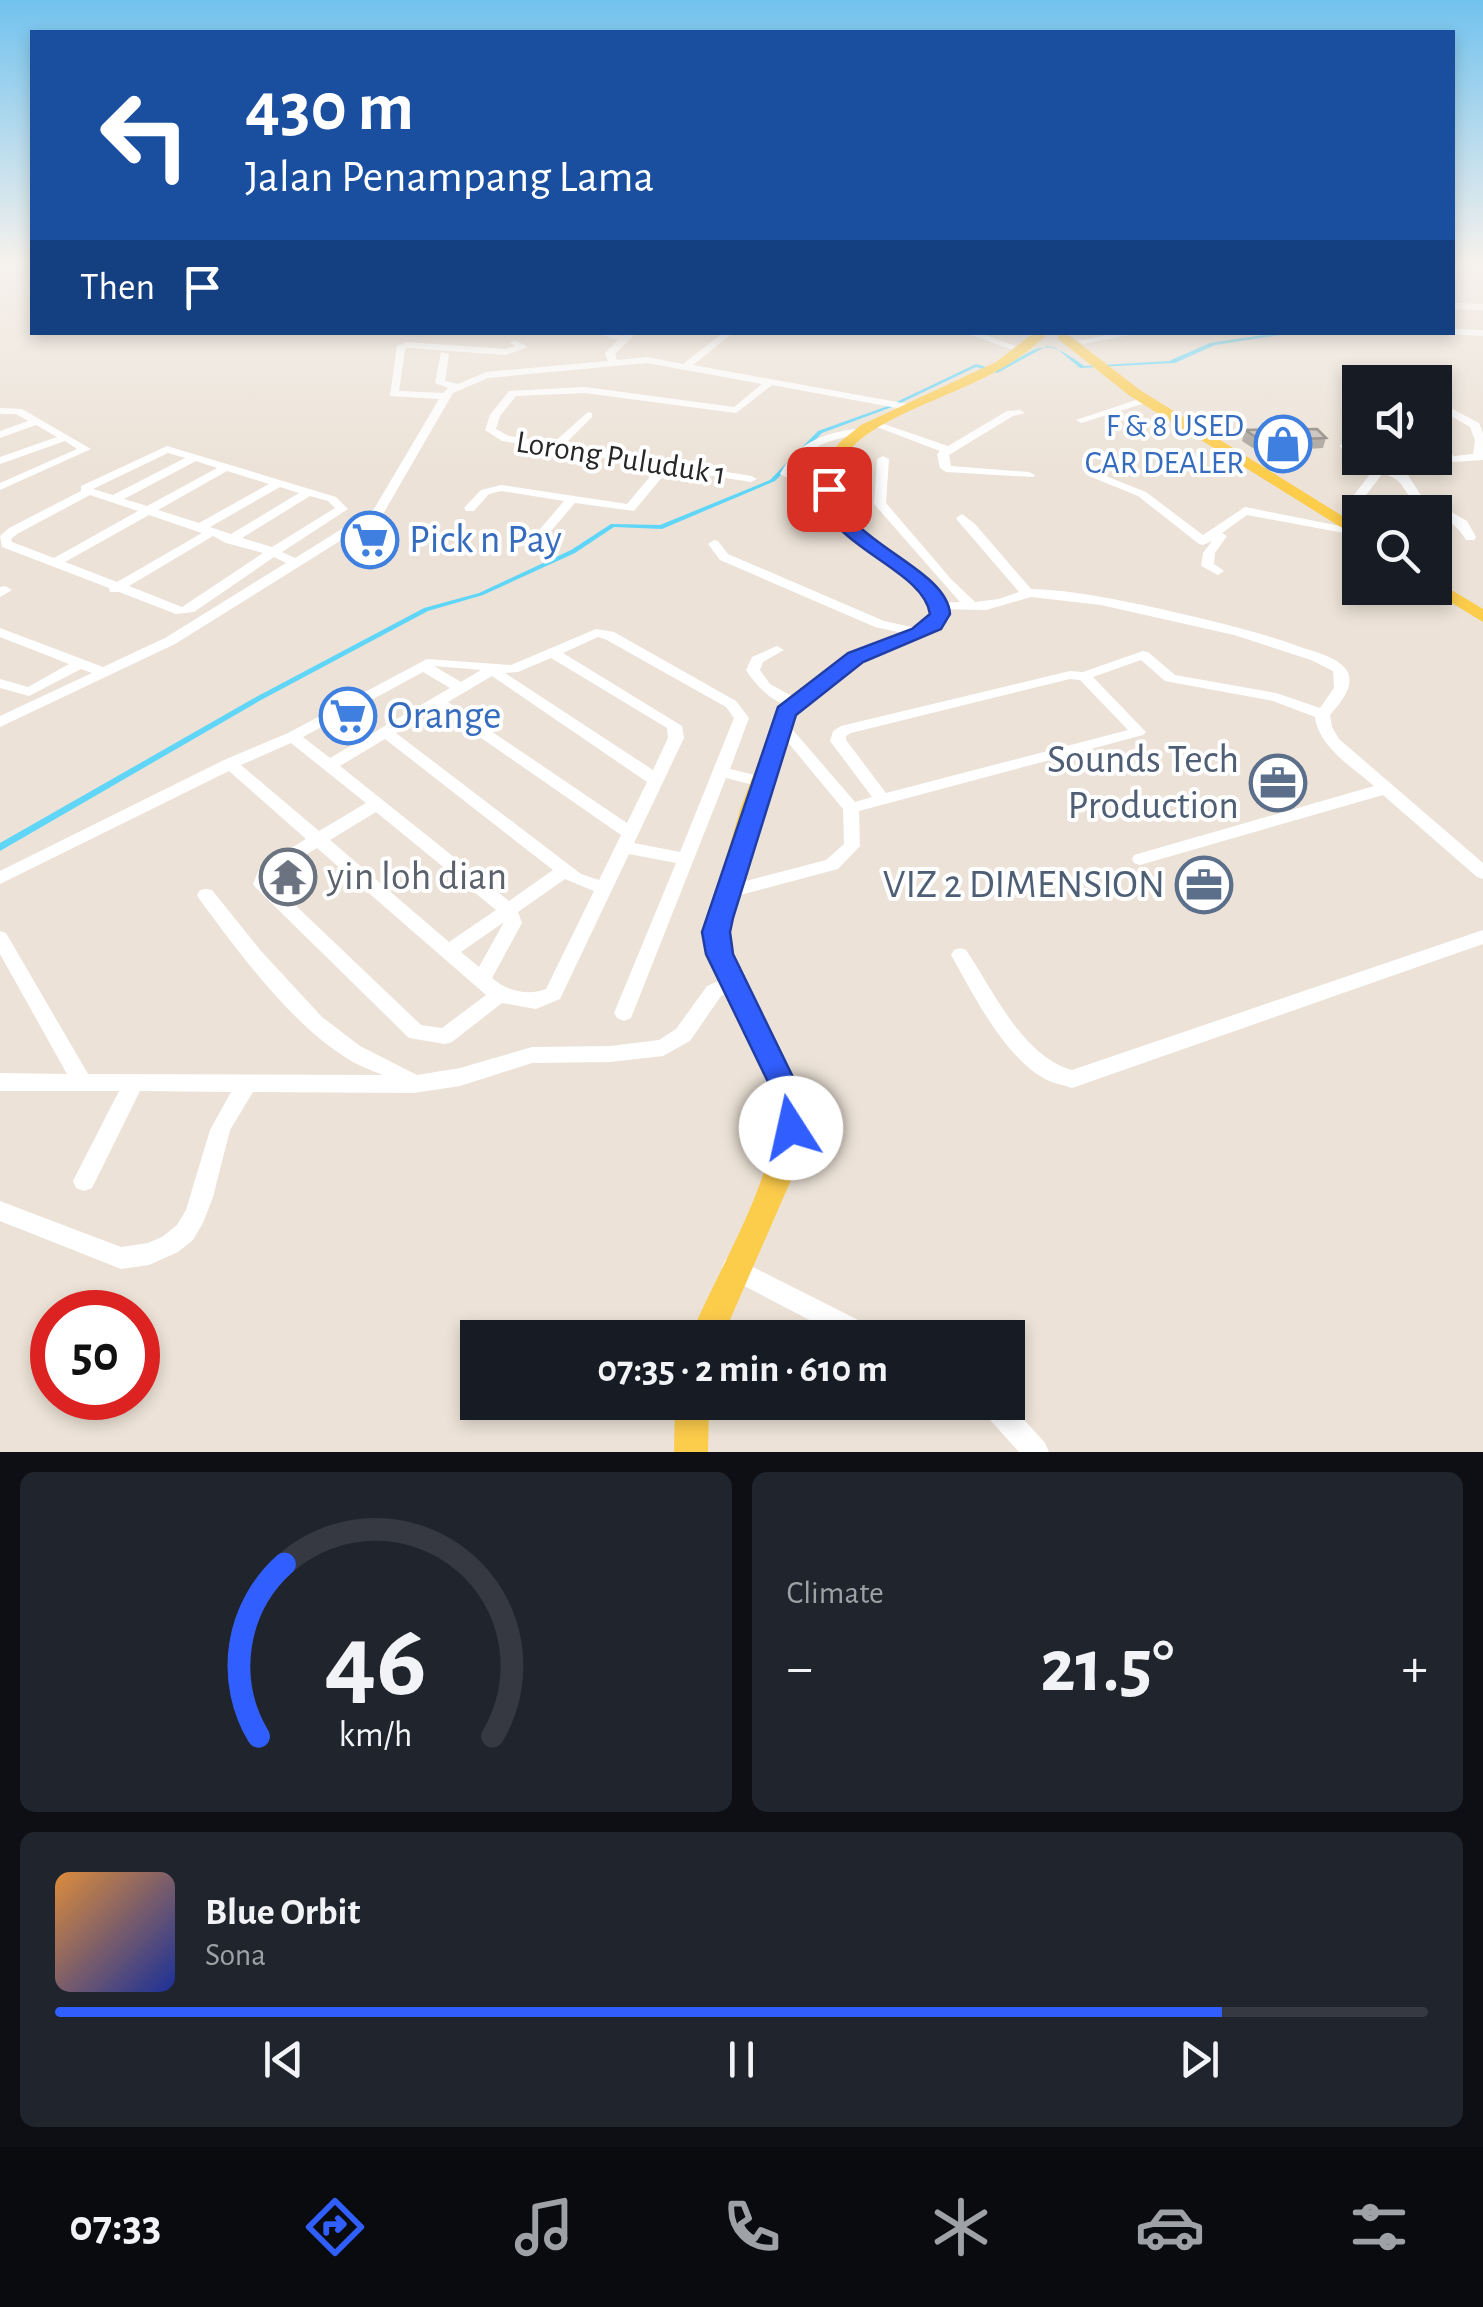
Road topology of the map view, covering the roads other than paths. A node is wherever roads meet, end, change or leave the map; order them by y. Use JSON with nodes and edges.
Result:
{"nodes":[{"id":1,"x":1455,"y":332,"type":"edge"},
{"id":2,"x":1483,"y":333,"type":"edge"},
{"id":3,"x":726,"y":335,"type":"edge"},
{"id":4,"x":976,"y":335,"type":"edge"},
{"id":5,"x":1094,"y":335,"type":"edge"},
{"id":6,"x":628,"y":336,"type":"edge"},
{"id":7,"x":1062,"y":337,"type":"edge"},
{"id":8,"x":516,"y":344,"type":"dead end"},
{"id":9,"x":1024,"y":349,"type":"junction"},
{"id":10,"x":444,"y":354,"type":"dead end"},
{"id":11,"x":613,"y":362,"type":"junction"},
{"id":12,"x":1103,"y":364,"type":"junction"},
{"id":13,"x":686,"y":366,"type":"junction"},
{"id":14,"x":576,"y":367,"type":"junction"},
{"id":15,"x":771,"y":381,"type":"junction"},
{"id":16,"x":584,"y":390,"type":"junction"},
{"id":17,"x":451,"y":391,"type":"junction"},
{"id":18,"x":1145,"y":400,"type":"junction"},
{"id":19,"x":908,"y":407,"type":"junction"},
{"id":20,"x":0,"y":411,"type":"edge"},
{"id":21,"x":1020,"y":412,"type":"dead end"},
{"id":22,"x":1452,"y":412,"type":"edge"},
{"id":23,"x":588,"y":416,"type":"dead end"},
{"id":24,"x":1081,"y":420,"type":"dead end"},
{"id":25,"x":35,"y":422,"type":"junction"},
{"id":26,"x":870,"y":428,"type":"junction"},
{"id":27,"x":0,"y":435,"type":"edge"},
{"id":28,"x":64,"y":438,"type":"junction"},
{"id":29,"x":556,"y":447,"type":"junction"},
{"id":30,"x":948,"y":450,"type":"junction"},
{"id":31,"x":1480,"y":457,"type":"edge"},
{"id":32,"x":194,"y":458,"type":"junction"},
{"id":33,"x":1452,"y":458,"type":"edge"},
{"id":34,"x":0,"y":460,"type":"edge"},
{"id":35,"x":883,"y":460,"type":"dead end"},
{"id":36,"x":666,"y":465,"type":"junction"},
{"id":37,"x":226,"y":467,"type":"junction"},
{"id":38,"x":1093,"y":474,"type":"dead end"},
{"id":39,"x":1029,"y":475,"type":"dead end"},
{"id":40,"x":1397,"y":475,"type":"edge"},
{"id":41,"x":751,"y":479,"type":"dead end"},
{"id":42,"x":800,"y":480,"type":"dead end"},
{"id":43,"x":280,"y":483,"type":"junction"},
{"id":44,"x":0,"y":487,"type":"edge"},
{"id":45,"x":88,"y":491,"type":"junction"},
{"id":46,"x":309,"y":492,"type":"junction"},
{"id":47,"x":114,"y":499,"type":"junction"},
{"id":48,"x":572,"y":499,"type":"junction"},
{"id":49,"x":470,"y":508,"type":"dead end"},
{"id":50,"x":148,"y":512,"type":"junction"},
{"id":51,"x":1240,"y":514,"type":"junction"},
{"id":52,"x":1342,"y":515,"type":"edge"},
{"id":53,"x":1342,"y":516,"type":"edge"},
{"id":54,"x":962,"y":518,"type":"dead end"},
{"id":55,"x":1342,"y":524,"type":"edge"},
{"id":56,"x":204,"y":531,"type":"junction"},
{"id":57,"x":541,"y":535,"type":"dead end"},
{"id":58,"x":1470,"y":537,"type":"dead end"},
{"id":59,"x":230,"y":540,"type":"junction"},
{"id":60,"x":714,"y":544,"type":"dead end"},
{"id":61,"x":273,"y":552,"type":"junction"},
{"id":62,"x":299,"y":560,"type":"junction"},
{"id":63,"x":55,"y":563,"type":"junction"},
{"id":64,"x":1218,"y":570,"type":"dead end"},
{"id":65,"x":1452,"y":582,"type":"edge"},
{"id":66,"x":115,"y":589,"type":"junction"},
{"id":67,"x":1026,"y":593,"type":"junction"},
{"id":68,"x":1452,"y":596,"type":"edge"},
{"id":69,"x":1483,"y":603,"type":"edge"},
{"id":70,"x":940,"y":606,"type":"junction"},
{"id":71,"x":971,"y":606,"type":"junction"},
{"id":72,"x":1483,"y":617,"type":"edge"},
{"id":73,"x":0,"y":632,"type":"edge"},
{"id":74,"x":920,"y":633,"type":"junction"},
{"id":75,"x":777,"y":650,"type":"dead end"},
{"id":76,"x":555,"y":654,"type":"junction"},
{"id":77,"x":80,"y":663,"type":"junction"},
{"id":78,"x":423,"y":666,"type":"junction"},
{"id":79,"x":492,"y":670,"type":"junction"},
{"id":80,"x":102,"y":672,"type":"junction"},
{"id":81,"x":1084,"y":676,"type":"junction"},
{"id":82,"x":0,"y":683,"type":"edge"},
{"id":83,"x":462,"y":689,"type":"junction"},
{"id":84,"x":440,"y":702,"type":"junction"},
{"id":85,"x":794,"y":703,"type":"junction"},
{"id":86,"x":1322,"y":714,"type":"junction"},
{"id":87,"x":0,"y":722,"type":"edge"},
{"id":88,"x":781,"y":725,"type":"junction"},
{"id":89,"x":386,"y":733,"type":"junction"},
{"id":90,"x":293,"y":736,"type":"junction"},
{"id":91,"x":774,"y":748,"type":"junction"},
{"id":92,"x":813,"y":759,"type":"junction"},
{"id":93,"x":230,"y":764,"type":"junction"},
{"id":94,"x":328,"y":766,"type":"junction"},
{"id":95,"x":722,"y":772,"type":"junction"},
{"id":96,"x":656,"y":780,"type":"junction"},
{"id":97,"x":761,"y":782,"type":"junction"},
{"id":98,"x":1384,"y":789,"type":"junction"},
{"id":99,"x":884,"y":800,"type":"junction"},
{"id":100,"x":375,"y":805,"type":"junction"},
{"id":101,"x":851,"y":808,"type":"junction"},
{"id":102,"x":317,"y":839,"type":"junction"},
{"id":103,"x":627,"y":840,"type":"junction"},
{"id":104,"x":1140,"y":859,"type":"dead end"},
{"id":105,"x":687,"y":860,"type":"junction"},
{"id":106,"x":565,"y":870,"type":"junction"},
{"id":107,"x":1483,"y":873,"type":"edge"},
{"id":108,"x":0,"y":878,"type":"edge"},
{"id":109,"x":732,"y":881,"type":"junction"},
{"id":110,"x":604,"y":888,"type":"junction"},
{"id":111,"x":206,"y":895,"type":"dead end"},
{"id":112,"x":508,"y":910,"type":"junction"},
{"id":113,"x":1483,"y":937,"type":"edge"},
{"id":114,"x":0,"y":938,"type":"edge"},
{"id":115,"x":449,"y":951,"type":"junction"},
{"id":116,"x":960,"y":955,"type":"dead end"},
{"id":117,"x":482,"y":979,"type":"junction"},
{"id":118,"x":733,"y":982,"type":"junction"},
{"id":119,"x":499,"y":995,"type":"junction"},
{"id":120,"x":624,"y":1013,"type":"dead end"},
{"id":121,"x":0,"y":1082,"type":"edge"},
{"id":122,"x":82,"y":1082,"type":"junction"},
{"id":123,"x":248,"y":1083,"type":"junction"},
{"id":124,"x":414,"y":1084,"type":"junction"},
{"id":125,"x":133,"y":1085,"type":"junction"},
{"id":126,"x":84,"y":1181,"type":"dead end"},
{"id":127,"x":0,"y":1211,"type":"edge"},
{"id":128,"x":732,"y":1268,"type":"junction"},
{"id":129,"x":713,"y":1320,"type":"edge"},
{"id":130,"x":835,"y":1320,"type":"edge"},
{"id":131,"x":692,"y":1420,"type":"edge"},
{"id":132,"x":1007,"y":1420,"type":"edge"},
{"id":133,"x":691,"y":1452,"type":"edge"},
{"id":134,"x":1036,"y":1452,"type":"edge"}],
"edges":[{"from":1,"to":2,"type":"street"},
{"from":3,"to":13,"type":"street"},
{"from":4,"to":9,"type":"street"},
{"from":5,"to":7,"type":"street"},
{"from":6,"to":11,"type":"street"},
{"from":7,"to":9,"type":"main road"},
{"from":7,"to":12,"type":"main road"},
{"from":8,"to":17,"type":"street"},
{"from":9,"to":19,"type":"main road"},
{"from":10,"to":17,"type":"street"},
{"from":11,"to":13,"type":"street"},
{"from":11,"to":14,"type":"street"},
{"from":12,"to":18,"type":"main road"},
{"from":12,"to":52,"type":"main road"},
{"from":13,"to":15,"type":"street"},
{"from":14,"to":16,"type":"street"},
{"from":14,"to":17,"type":"street"},
{"from":15,"to":16,"type":"street"},
{"from":15,"to":19,"type":"street"},
{"from":16,"to":29,"type":"street","name":"Lorong Puluduk 1"},
{"from":17,"to":62,"type":"street"},
{"from":18,"to":24,"type":"street"},
{"from":18,"to":53,"type":"main road"},
{"from":19,"to":26,"type":"main road"},
{"from":20,"to":25,"type":"street"},
{"from":21,"to":30,"type":"street"},
{"from":22,"to":31,"type":"street"},
{"from":23,"to":29,"type":"street"},
{"from":25,"to":27,"type":"street"},
{"from":25,"to":28,"type":"street"},
{"from":26,"to":30,"type":"street"},
{"from":26,"to":42,"type":"street"},
{"from":26,"to":70,"type":"main road"},
{"from":28,"to":34,"type":"street"},
{"from":28,"to":44,"type":"street"},
{"from":29,"to":36,"type":"street","name":"Lorong Puluduk 1"},
{"from":30,"to":39,"type":"street"},
{"from":31,"to":33,"type":"street"},
{"from":32,"to":37,"type":"street"},
{"from":32,"to":45,"type":"street"},
{"from":32,"to":47,"type":"street"},
{"from":35,"to":71,"type":"street"},
{"from":36,"to":41,"type":"street","name":"Lorong Puluduk 1"},
{"from":36,"to":48,"type":"street"},
{"from":37,"to":43,"type":"street"},
{"from":37,"to":50,"type":"street"},
{"from":38,"to":51,"type":"street"},
{"from":40,"to":58,"type":"street"},
{"from":43,"to":46,"type":"street"},
{"from":43,"to":56,"type":"street"},
{"from":45,"to":47,"type":"street"},
{"from":45,"to":63,"type":"street"},
{"from":46,"to":59,"type":"street"},
{"from":46,"to":61,"type":"street"},
{"from":47,"to":50,"type":"street"},
{"from":48,"to":49,"type":"street"},
{"from":48,"to":57,"type":"street"},
{"from":50,"to":56,"type":"street"},
{"from":50,"to":63,"type":"street"},
{"from":51,"to":55,"type":"street"},
{"from":51,"to":64,"type":"street"},
{"from":54,"to":67,"type":"street"},
{"from":56,"to":59,"type":"street"},
{"from":56,"to":66,"type":"street"},
{"from":59,"to":61,"type":"street"},
{"from":60,"to":74,"type":"street"},
{"from":61,"to":62,"type":"street"},
{"from":61,"to":66,"type":"street"},
{"from":62,"to":80,"type":"street"},
{"from":63,"to":66,"type":"street"},
{"from":65,"to":69,"type":"main road"},
{"from":67,"to":71,"type":"street"},
{"from":67,"to":86,"type":"street"},
{"from":68,"to":72,"type":"main road"},
{"from":70,"to":71,"type":"street"},
{"from":70,"to":74,"type":"main road"},
{"from":73,"to":77,"type":"street"},
{"from":74,"to":85,"type":"main road"},
{"from":75,"to":85,"type":"street"},
{"from":76,"to":79,"type":"street"},
{"from":76,"to":95,"type":"street"},
{"from":76,"to":96,"type":"street"},
{"from":77,"to":80,"type":"street"},
{"from":77,"to":82,"type":"street"},
{"from":78,"to":79,"type":"street"},
{"from":78,"to":83,"type":"street"},
{"from":78,"to":90,"type":"street"},
{"from":79,"to":83,"type":"street"},
{"from":79,"to":96,"type":"street"},
{"from":80,"to":87,"type":"street"},
{"from":81,"to":86,"type":"street"},
{"from":81,"to":99,"type":"street"},
{"from":81,"to":99,"type":"street"},
{"from":83,"to":84,"type":"street"},
{"from":84,"to":89,"type":"street"},
{"from":84,"to":103,"type":"street"},
{"from":85,"to":88,"type":"main road"},
{"from":86,"to":98,"type":"street"},
{"from":88,"to":91,"type":"main road"},
{"from":88,"to":92,"type":"street"},
{"from":89,"to":94,"type":"street"},
{"from":89,"to":106,"type":"street"},
{"from":90,"to":93,"type":"street"},
{"from":90,"to":94,"type":"street"},
{"from":91,"to":92,"type":"street"},
{"from":91,"to":97,"type":"main road"},
{"from":92,"to":101,"type":"street"},
{"from":93,"to":102,"type":"street"},
{"from":93,"to":108,"type":"street"},
{"from":94,"to":100,"type":"street"},
{"from":95,"to":97,"type":"street"},
{"from":95,"to":105,"type":"street"},
{"from":96,"to":103,"type":"street"},
{"from":97,"to":109,"type":"main road"},
{"from":98,"to":104,"type":"street"},
{"from":98,"to":107,"type":"street"},
{"from":99,"to":101,"type":"street"},
{"from":100,"to":102,"type":"street"},
{"from":100,"to":112,"type":"street"},
{"from":101,"to":109,"type":"street"},
{"from":102,"to":115,"type":"street"},
{"from":102,"to":119,"type":"street"},
{"from":103,"to":105,"type":"street"},
{"from":103,"to":110,"type":"street"},
{"from":105,"to":120,"type":"street"},
{"from":106,"to":110,"type":"street"},
{"from":106,"to":112,"type":"street"},
{"from":109,"to":118,"type":"main road"},
{"from":110,"to":119,"type":"street"},
{"from":111,"to":124,"type":"street"},
{"from":112,"to":115,"type":"street"},
{"from":112,"to":117,"type":"street"},
{"from":113,"to":116,"type":"street"},
{"from":114,"to":122,"type":"street"},
{"from":115,"to":117,"type":"street"},
{"from":117,"to":119,"type":"street"},
{"from":118,"to":124,"type":"street"},
{"from":118,"to":128,"type":"main road"},
{"from":121,"to":122,"type":"street"},
{"from":122,"to":125,"type":"street"},
{"from":123,"to":124,"type":"street"},
{"from":123,"to":125,"type":"street"},
{"from":123,"to":127,"type":"street"},
{"from":125,"to":126,"type":"street"},
{"from":128,"to":129,"type":"main road"},
{"from":128,"to":130,"type":"street"},
{"from":131,"to":133,"type":"main road"},
{"from":132,"to":134,"type":"street"}]}
